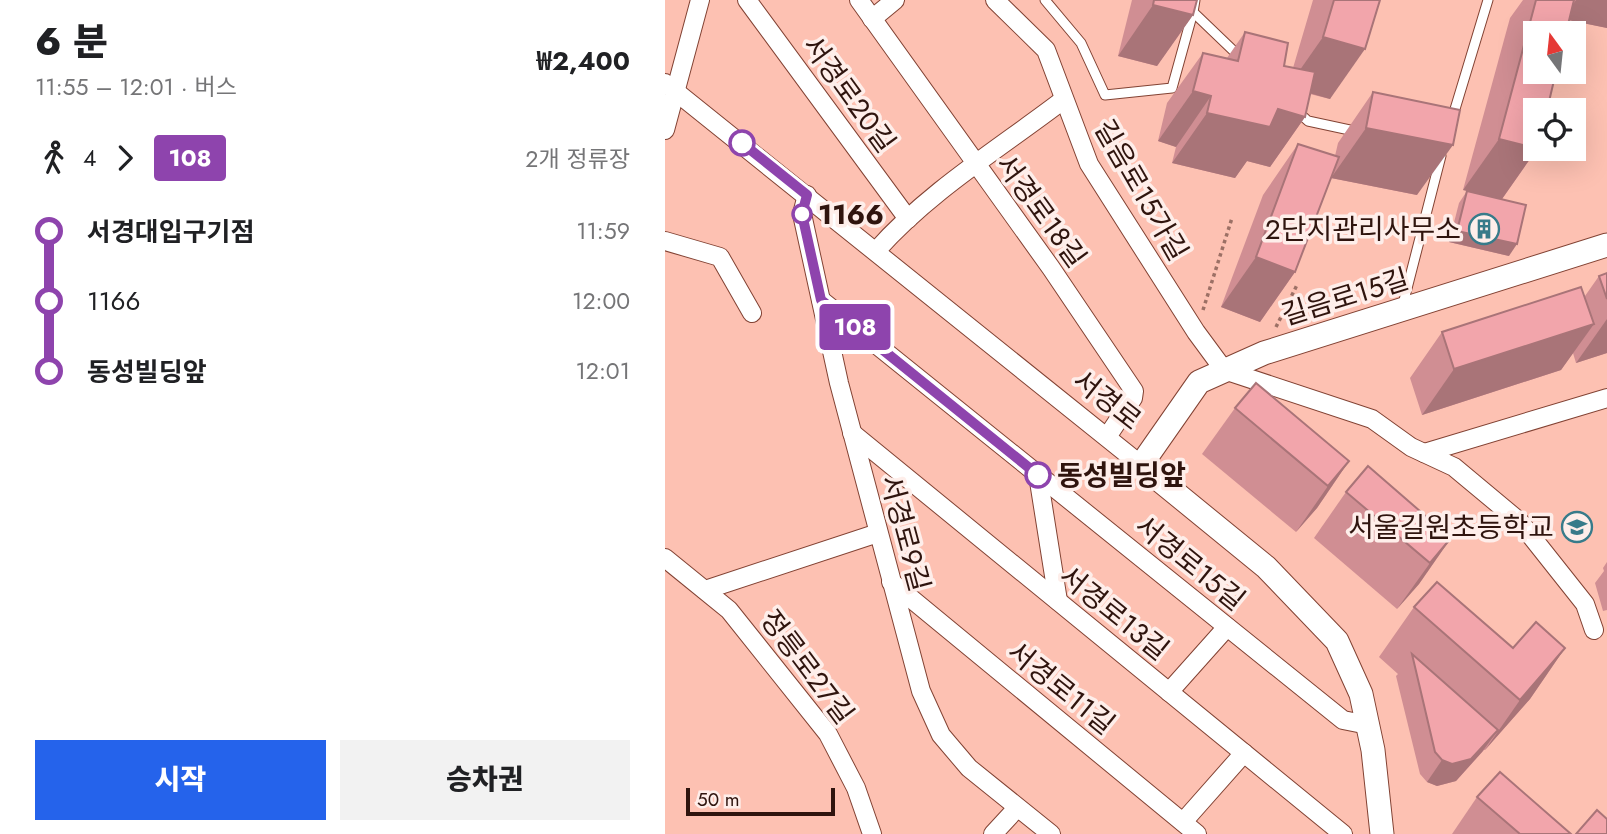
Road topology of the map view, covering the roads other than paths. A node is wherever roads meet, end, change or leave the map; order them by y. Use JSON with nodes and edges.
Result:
{"nodes":[{"id":1,"x":700,"y":0,"type":"edge"},
{"id":2,"x":747,"y":0,"type":"edge"},
{"id":3,"x":859,"y":0,"type":"edge"},
{"id":4,"x":895,"y":0,"type":"edge"},
{"id":5,"x":995,"y":0,"type":"edge"},
{"id":6,"x":1045,"y":0,"type":"edge"},
{"id":7,"x":1195,"y":0,"type":"edge"},
{"id":8,"x":1488,"y":0,"type":"edge"},
{"id":9,"x":1193,"y":12,"type":"junction"},
{"id":10,"x":872,"y":19,"type":"junction"},
{"id":11,"x":1250,"y":67,"type":"edge"},
{"id":12,"x":671,"y":87,"type":"edge"},
{"id":13,"x":1063,"y":100,"type":"junction"},
{"id":14,"x":1289,"y":103,"type":"edge"},
{"id":15,"x":1450,"y":125,"type":"edge"},
{"id":16,"x":665,"y":130,"type":"edge"},
{"id":17,"x":1375,"y":136,"type":"edge"},
{"id":18,"x":1429,"y":147,"type":"edge"},
{"id":19,"x":976,"y":166,"type":"junction"},
{"id":20,"x":807,"y":195,"type":"junction"},
{"id":21,"x":908,"y":219,"type":"junction"},
{"id":22,"x":665,"y":242,"type":"edge"},
{"id":23,"x":1607,"y":245,"type":"edge"},
{"id":24,"x":876,"y":251,"type":"junction"},
{"id":25,"x":821,"y":300,"type":"junction"},
{"id":26,"x":1401,"y":310,"type":"junction"},
{"id":27,"x":752,"y":313,"type":"dead end"},
{"id":28,"x":1224,"y":370,"type":"junction"},
{"id":29,"x":1607,"y":398,"type":"edge"},
{"id":30,"x":852,"y":433,"type":"junction"},
{"id":31,"x":1107,"y":437,"type":"junction"},
{"id":32,"x":1424,"y":453,"type":"junction"},
{"id":33,"x":1141,"y":465,"type":"junction"},
{"id":34,"x":1038,"y":475,"type":"junction"},
{"id":35,"x":878,"y":533,"type":"junction"},
{"id":36,"x":665,"y":558,"type":"edge"},
{"id":37,"x":891,"y":582,"type":"junction"},
{"id":38,"x":705,"y":590,"type":"junction"},
{"id":39,"x":1058,"y":601,"type":"junction"},
{"id":40,"x":1227,"y":627,"type":"junction"},
{"id":41,"x":1594,"y":630,"type":"dead end"},
{"id":42,"x":1169,"y":692,"type":"junction"},
{"id":43,"x":1368,"y":725,"type":"junction"},
{"id":44,"x":1244,"y":753,"type":"junction"},
{"id":45,"x":1017,"y":807,"type":"junction"},
{"id":46,"x":1183,"y":822,"type":"junction"},
{"id":47,"x":872,"y":834,"type":"edge"},
{"id":48,"x":993,"y":834,"type":"edge"},
{"id":49,"x":1051,"y":834,"type":"edge"},
{"id":50,"x":1197,"y":834,"type":"edge"},
{"id":51,"x":1343,"y":834,"type":"edge"},
{"id":52,"x":1382,"y":834,"type":"edge"}],
"edges":[{"from":1,"to":12,"type":"street"},
{"from":2,"to":21,"type":"street","name":"서경로20길"},
{"from":3,"to":10,"type":"street","name":"서경로18길"},
{"from":4,"to":10,"type":"street"},
{"from":5,"to":13,"type":"street","name":"길음로15가길"},
{"from":6,"to":9,"type":"lane"},
{"from":7,"to":9,"type":"lane"},
{"from":8,"to":15,"type":"lane"},
{"from":9,"to":11,"type":"lane"},
{"from":10,"to":19,"type":"street","name":"서경로18길"},
{"from":12,"to":16,"type":"street"},
{"from":12,"to":20,"type":"street","name":"서경로"},
{"from":13,"to":19,"type":"street"},
{"from":13,"to":28,"type":"street","name":"길음로15가길"},
{"from":14,"to":17,"type":"lane"},
{"from":18,"to":26,"type":"lane"},
{"from":19,"to":21,"type":"street"},
{"from":19,"to":31,"type":"street","name":"서경로18길"},
{"from":20,"to":24,"type":"street","name":"서경로"},
{"from":20,"to":25,"type":"street","name":"서경로9길"},
{"from":21,"to":24,"type":"street"},
{"from":22,"to":27,"type":"street"},
{"from":23,"to":26,"type":"street","name":"길음로15길"},
{"from":24,"to":31,"type":"street","name":"서경로"},
{"from":25,"to":30,"type":"street","name":"서경로9길"},
{"from":25,"to":34,"type":"street","name":"서경로15길"},
{"from":26,"to":28,"type":"street","name":"길음로15길"},
{"from":28,"to":32,"type":"street"},
{"from":28,"to":33,"type":"street","name":"길음로15길"},
{"from":29,"to":32,"type":"street"},
{"from":30,"to":35,"type":"street","name":"서경로9길"},
{"from":30,"to":39,"type":"street","name":"서경로13길"},
{"from":31,"to":33,"type":"street","name":"서경로"},
{"from":32,"to":41,"type":"street"},
{"from":33,"to":43,"type":"street","name":"서경로"},
{"from":34,"to":39,"type":"street"},
{"from":34,"to":40,"type":"street","name":"서경로15길"},
{"from":35,"to":37,"type":"street","name":"서경로9길"},
{"from":35,"to":38,"type":"street"},
{"from":36,"to":38,"type":"street","name":"정릉로27길"},
{"from":37,"to":45,"type":"street","name":"서경로9길"},
{"from":37,"to":46,"type":"street","name":"서경로11길"},
{"from":38,"to":47,"type":"street","name":"정릉로27길"},
{"from":39,"to":42,"type":"street","name":"서경로13길"},
{"from":40,"to":42,"type":"street"},
{"from":40,"to":43,"type":"street","name":"서경로15길"},
{"from":42,"to":44,"type":"street","name":"서경로13길"},
{"from":43,"to":52,"type":"street","name":"서경로"},
{"from":44,"to":46,"type":"street"},
{"from":44,"to":51,"type":"street","name":"서경로13길"},
{"from":45,"to":48,"type":"street"},
{"from":45,"to":49,"type":"street","name":"서경로9길"},
{"from":46,"to":50,"type":"street","name":"서경로11길"}]}
